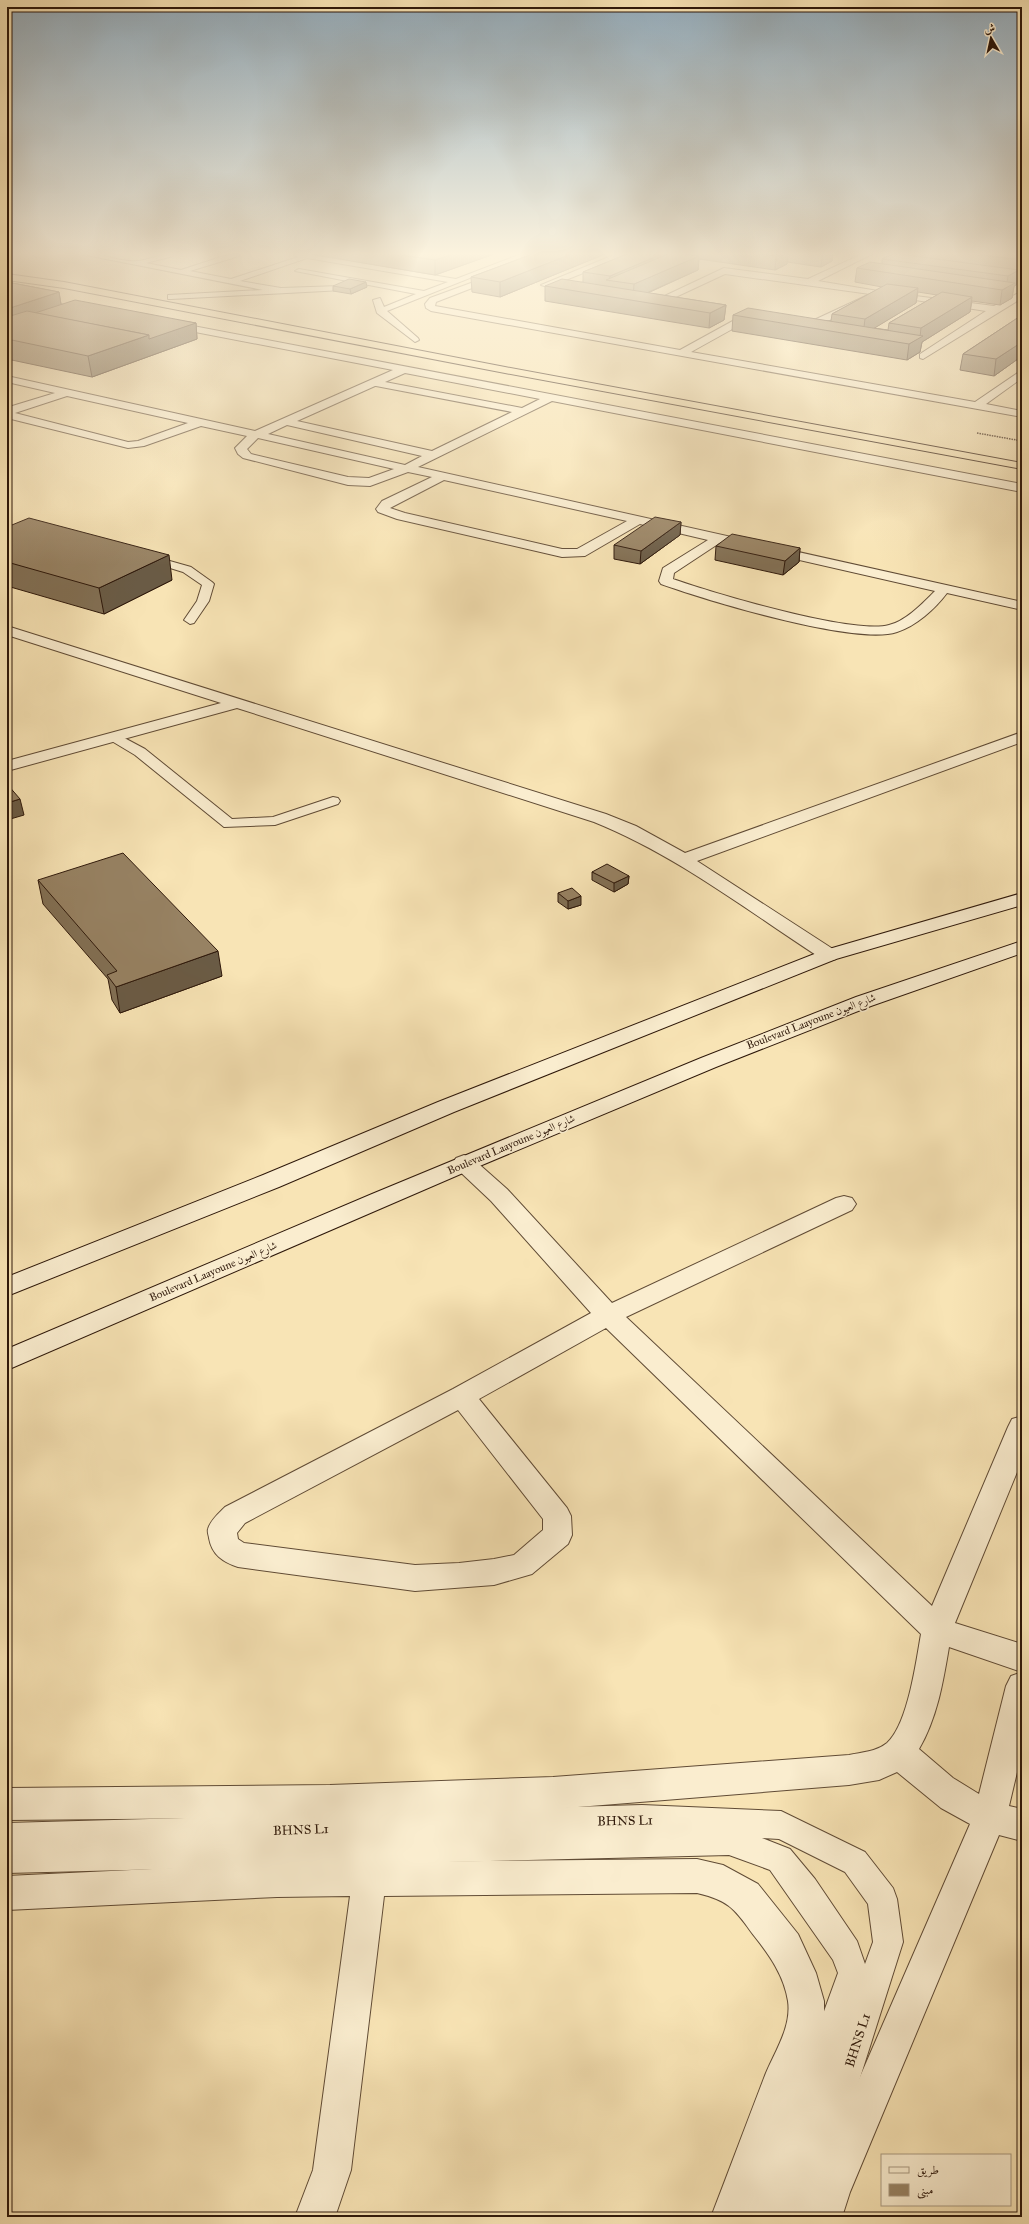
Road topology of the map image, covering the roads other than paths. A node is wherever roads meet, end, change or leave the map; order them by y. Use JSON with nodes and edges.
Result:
{"nodes":[{"id":1,"x":343,"y":358,"type":"edge"},
{"id":2,"x":442,"y":358,"type":"edge"},
{"id":3,"x":715,"y":358,"type":"edge"},
{"id":4,"x":405,"y":370,"type":"junction"},
{"id":5,"x":1022,"y":373,"type":"edge"},
{"id":6,"x":8,"y":380,"type":"edge"},
{"id":7,"x":376,"y":383,"type":"junction"},
{"id":8,"x":65,"y":392,"type":"junction"},
{"id":9,"x":550,"y":398,"type":"junction"},
{"id":10,"x":977,"y":406,"type":"junction"},
{"id":11,"x":1020,"y":409,"type":"edge"},
{"id":12,"x":522,"y":411,"type":"junction"},
{"id":13,"x":200,"y":422,"type":"junction"},
{"id":14,"x":286,"y":422,"type":"junction"},
{"id":15,"x":254,"y":436,"type":"junction"},
{"id":16,"x":432,"y":455,"type":"junction"},
{"id":17,"x":1022,"y":466,"type":"edge"},
{"id":18,"x":405,"y":469,"type":"junction"},
{"id":19,"x":442,"y":477,"type":"junction"},
{"id":20,"x":1022,"y":488,"type":"edge"},
{"id":21,"x":638,"y":520,"type":"junction"},
{"id":22,"x":719,"y":538,"type":"junction"},
{"id":23,"x":137,"y":556,"type":"edge"},
{"id":24,"x":944,"y":588,"type":"junction"},
{"id":25,"x":1022,"y":606,"type":"edge"},
{"id":26,"x":190,"y":620,"type":"dead end"},
{"id":27,"x":7,"y":630,"type":"edge"},
{"id":28,"x":238,"y":702,"type":"junction"},
{"id":29,"x":115,"y":737,"type":"junction"},
{"id":30,"x":1022,"y":737,"type":"edge"},
{"id":31,"x":7,"y":766,"type":"edge"},
{"id":32,"x":333,"y":801,"type":"dead end"},
{"id":33,"x":683,"y":860,"type":"junction"},
{"id":34,"x":1022,"y":899,"type":"edge"},
{"id":35,"x":1022,"y":947,"type":"edge"},
{"id":36,"x":828,"y":955,"type":"junction"},
{"id":37,"x":464,"y":1163,"type":"junction"},
{"id":38,"x":844,"y":1204,"type":"dead end"},
{"id":39,"x":7,"y":1287,"type":"edge"},
{"id":40,"x":608,"y":1315,"type":"junction"},
{"id":41,"x":7,"y":1360,"type":"edge"},
{"id":42,"x":462,"y":1396,"type":"junction"},
{"id":43,"x":1022,"y":1427,"type":"edge"},
{"id":44,"x":937,"y":1630,"type":"junction"},
{"id":45,"x":1022,"y":1658,"type":"edge"},
{"id":46,"x":1022,"y":1686,"type":"edge"},
{"id":47,"x":899,"y":1754,"type":"junction"},
{"id":48,"x":7,"y":1804,"type":"edge"},
{"id":49,"x":1006,"y":1821,"type":"edge"},
{"id":50,"x":7,"y":1837,"type":"edge"},
{"id":51,"x":7,"y":1858,"type":"edge"},
{"id":52,"x":369,"y":1880,"type":"junction"},
{"id":53,"x":7,"y":1893,"type":"edge"},
{"id":54,"x":315,"y":2217,"type":"edge"},
{"id":55,"x":731,"y":2217,"type":"edge"},
{"id":56,"x":766,"y":2217,"type":"edge"},
{"id":57,"x":799,"y":2217,"type":"edge"},
{"id":58,"x":822,"y":2217,"type":"edge"}],
"edges":[{"from":1,"to":4,"type":"street"},
{"from":2,"to":17,"type":"highway"},
{"from":3,"to":10,"type":"street"},
{"from":4,"to":7,"type":"street"},
{"from":4,"to":9,"type":"street"},
{"from":5,"to":10,"type":"street"},
{"from":6,"to":8,"type":"street"},
{"from":7,"to":12,"type":"street"},
{"from":7,"to":14,"type":"street"},
{"from":8,"to":13,"type":"street"},
{"from":8,"to":13,"type":"street"},
{"from":9,"to":12,"type":"street"},
{"from":9,"to":20,"type":"street"},
{"from":10,"to":11,"type":"street"},
{"from":12,"to":16,"type":"street"},
{"from":13,"to":15,"type":"street"},
{"from":14,"to":15,"type":"street"},
{"from":14,"to":16,"type":"street"},
{"from":15,"to":18,"type":"street"},
{"from":15,"to":18,"type":"street"},
{"from":16,"to":18,"type":"street"},
{"from":18,"to":19,"type":"street"},
{"from":19,"to":21,"type":"street"},
{"from":19,"to":21,"type":"street"},
{"from":21,"to":22,"type":"street"},
{"from":22,"to":24,"type":"street"},
{"from":22,"to":24,"type":"street"},
{"from":23,"to":26,"type":"lane"},
{"from":24,"to":25,"type":"street"},
{"from":27,"to":28,"type":"street"},
{"from":28,"to":29,"type":"street"},
{"from":28,"to":33,"type":"street"},
{"from":29,"to":31,"type":"street"},
{"from":29,"to":32,"type":"lane"},
{"from":30,"to":33,"type":"street"},
{"from":33,"to":36,"type":"street"},
{"from":34,"to":36,"type":"street"},
{"from":35,"to":37,"type":"street","name":"Boulevard Laayoune شارع العيون"},
{"from":36,"to":39,"type":"street"},
{"from":37,"to":40,"type":"street"},
{"from":37,"to":41,"type":"street","name":"Boulevard Laayoune شارع العيون"},
{"from":38,"to":40,"type":"street"},
{"from":40,"to":42,"type":"street"},
{"from":40,"to":44,"type":"street"},
{"from":42,"to":42,"type":"street"},
{"from":43,"to":44,"type":"street"},
{"from":44,"to":45,"type":"street"},
{"from":44,"to":47,"type":"street"},
{"from":46,"to":49,"type":"street"},
{"from":47,"to":48,"type":"street"},
{"from":47,"to":49,"type":"street"},
{"from":49,"to":58,"type":"street"},
{"from":50,"to":57,"type":"lane","name":"BHNS L1"},
{"from":51,"to":56,"type":"lane","name":"BHNS L1"},
{"from":52,"to":53,"type":"street"},
{"from":52,"to":54,"type":"street"},
{"from":52,"to":55,"type":"street"}]}
